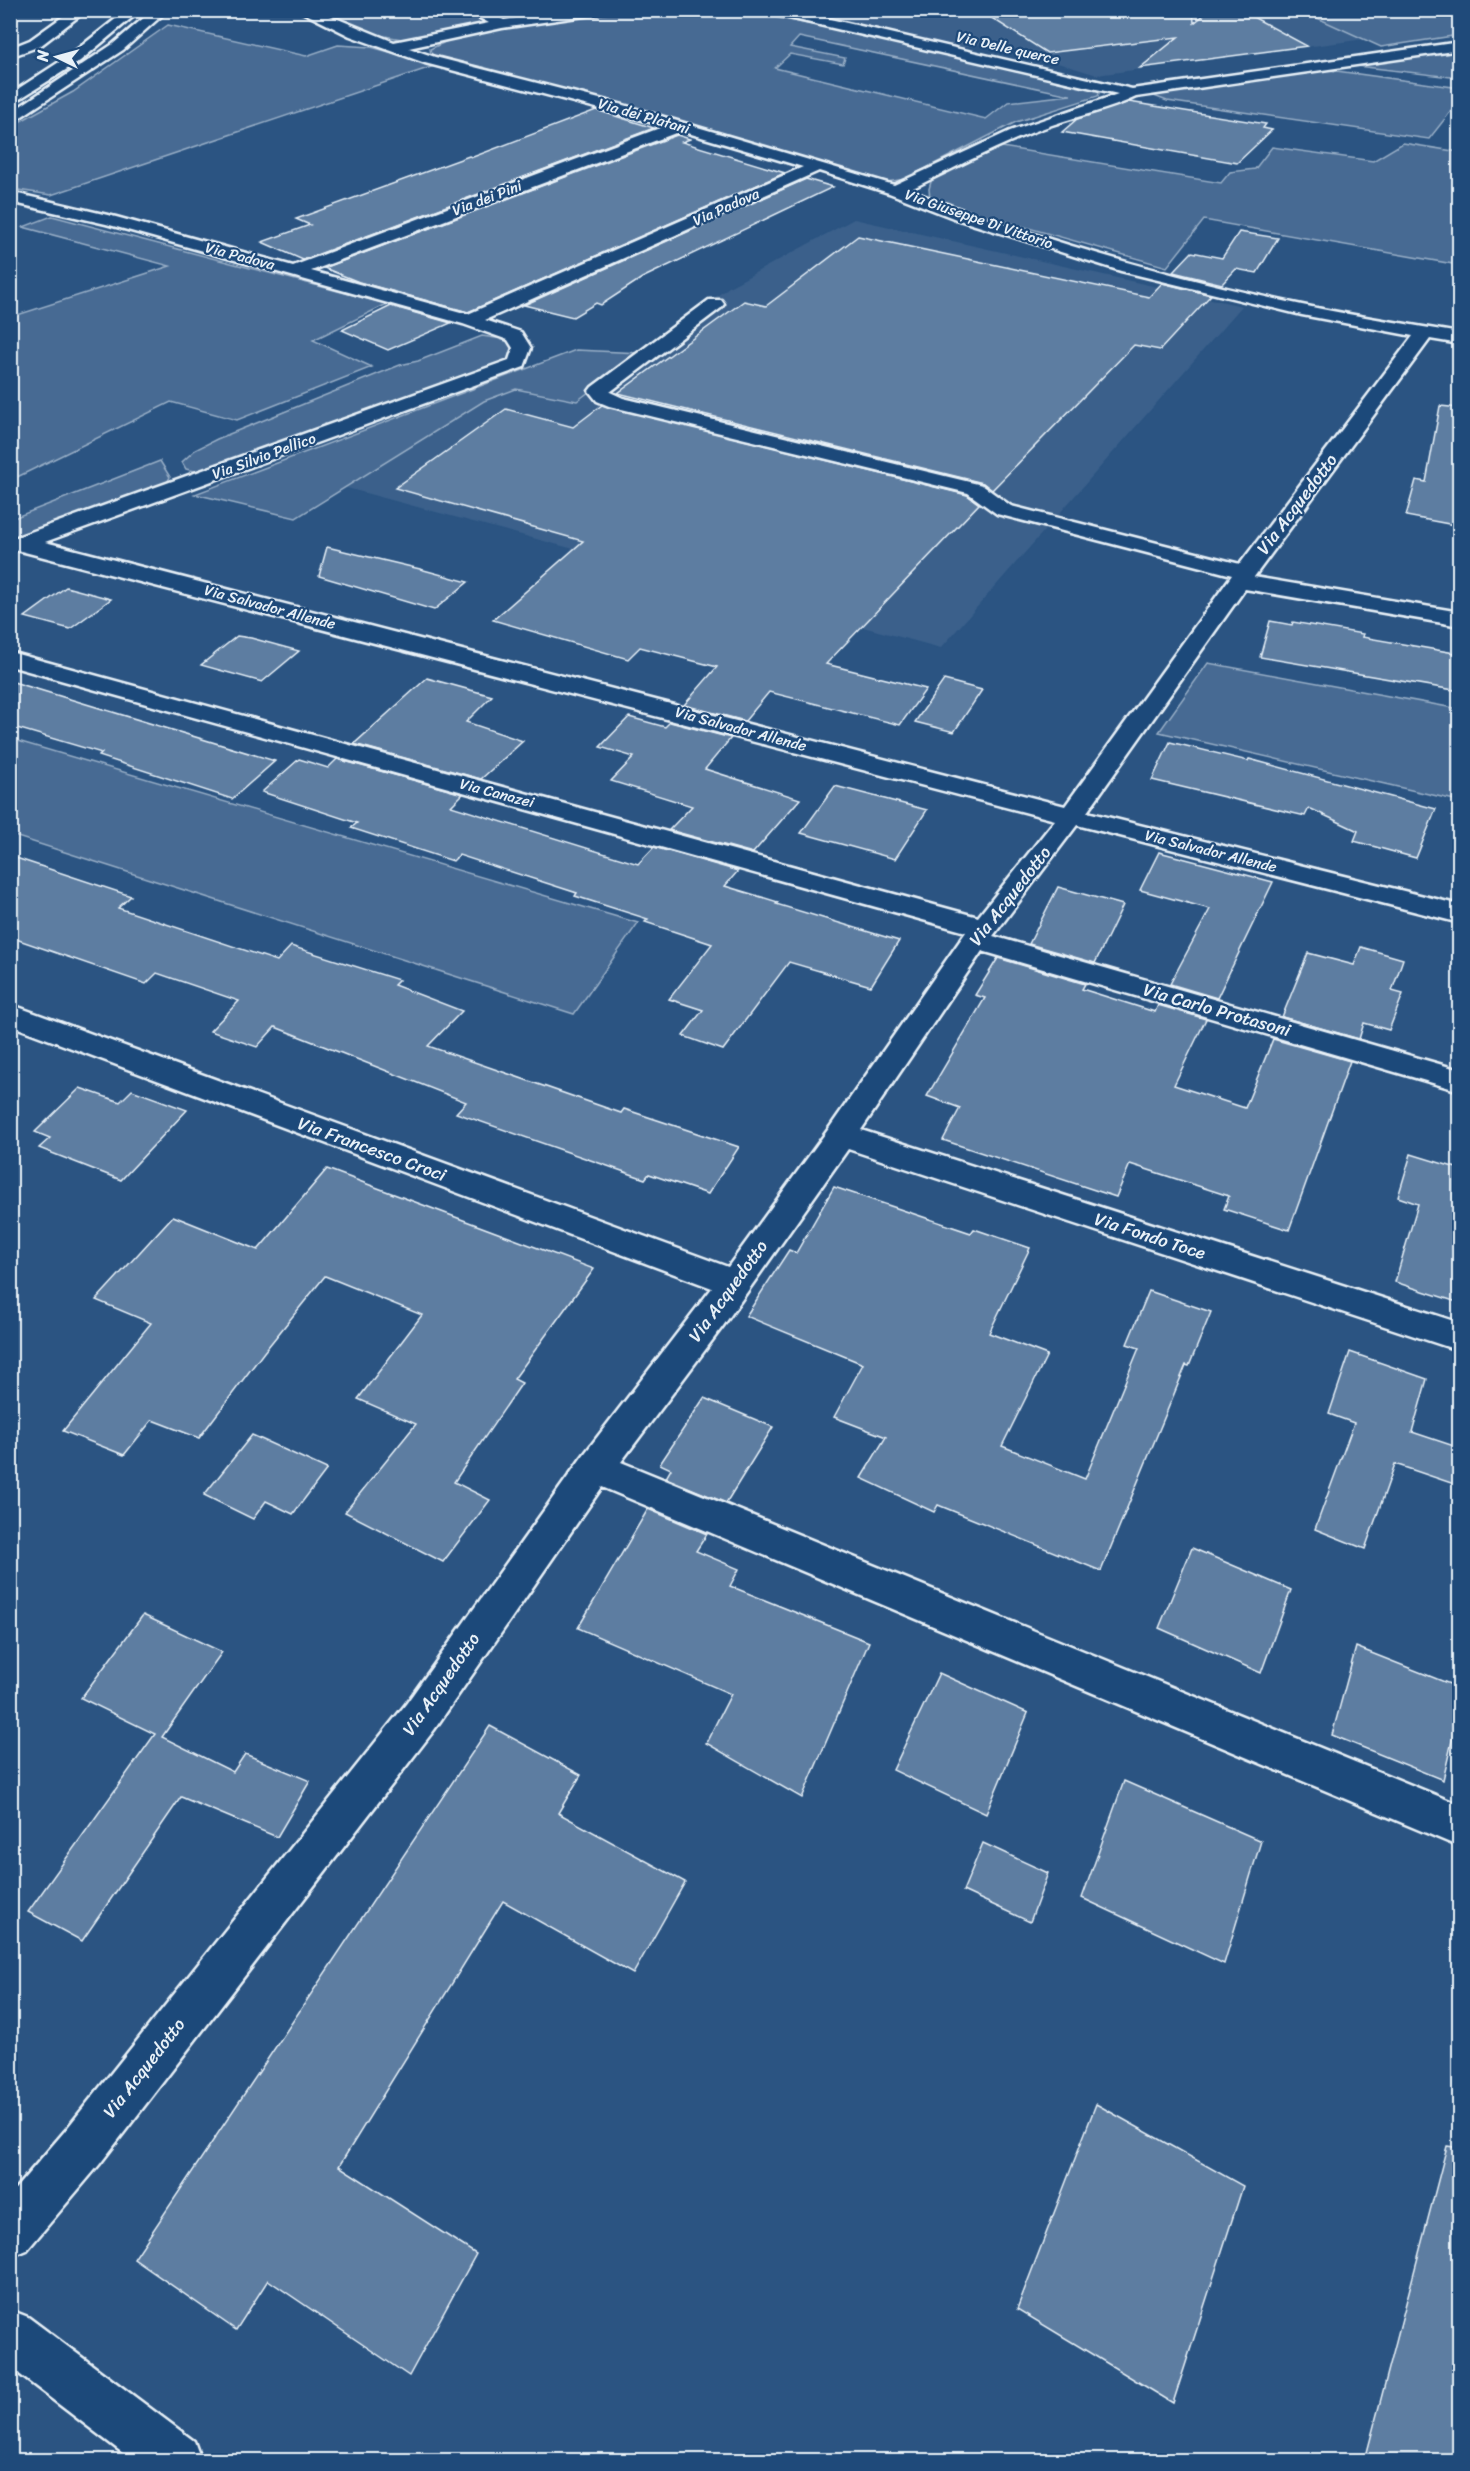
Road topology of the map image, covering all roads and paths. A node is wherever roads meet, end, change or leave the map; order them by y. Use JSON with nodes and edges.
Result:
{"nodes":[{"id":1,"x":135,"y":10,"type":"edge"},
{"id":2,"x":162,"y":10,"type":"edge"},
{"id":3,"x":304,"y":10,"type":"edge"},
{"id":4,"x":471,"y":10,"type":"edge"},
{"id":5,"x":597,"y":10,"type":"edge"},
{"id":6,"x":772,"y":10,"type":"edge"},
{"id":7,"x":78,"y":13,"type":"edge"},
{"id":8,"x":55,"y":14,"type":"dead end"},
{"id":9,"x":502,"y":24,"type":"junction"},
{"id":10,"x":1460,"y":46,"type":"edge"},
{"id":11,"x":392,"y":47,"type":"junction"},
{"id":12,"x":10,"y":53,"type":"edge"},
{"id":13,"x":1132,"y":93,"type":"junction"},
{"id":14,"x":10,"y":101,"type":"edge"},
{"id":15,"x":10,"y":120,"type":"edge"},
{"id":16,"x":680,"y":126,"type":"junction"},
{"id":17,"x":818,"y":166,"type":"junction"},
{"id":18,"x":895,"y":190,"type":"junction"},
{"id":19,"x":10,"y":197,"type":"edge"},
{"id":20,"x":294,"y":271,"type":"junction"},
{"id":21,"x":715,"y":304,"type":"dead end"},
{"id":22,"x":469,"y":320,"type":"junction"},
{"id":23,"x":1424,"y":334,"type":"junction"},
{"id":24,"x":1460,"y":339,"type":"edge"},
{"id":25,"x":517,"y":363,"type":"joint"},
{"id":26,"x":16,"y":545,"type":"edge"},
{"id":27,"x":1242,"y":577,"type":"junction"},
{"id":28,"x":1460,"y":619,"type":"edge"},
{"id":29,"x":10,"y":659,"type":"edge"},
{"id":30,"x":1071,"y":816,"type":"junction"},
{"id":31,"x":1460,"y":914,"type":"edge"},
{"id":32,"x":980,"y":934,"type":"junction"},
{"id":33,"x":10,"y":1014,"type":"edge"},
{"id":34,"x":1460,"y":1081,"type":"edge"},
{"id":35,"x":841,"y":1135,"type":"junction"},
{"id":36,"x":734,"y":1283,"type":"junction"},
{"id":37,"x":1460,"y":1337,"type":"edge"},
{"id":38,"x":595,"y":1468,"type":"junction"},
{"id":39,"x":1460,"y":1826,"type":"edge"},
{"id":40,"x":10,"y":2234,"type":"edge"},
{"id":41,"x":10,"y":2335,"type":"edge"},
{"id":42,"x":175,"y":2460,"type":"edge"}],
"edges":[{"from":1,"to":14,"type":"main road"},
{"from":2,"to":15,"type":"main road"},
{"from":3,"to":11,"type":"main road","name":"Via dei Platani"},
{"from":4,"to":9,"type":"main road"},
{"from":5,"to":9,"type":"main road"},
{"from":6,"to":13,"type":"main road","name":"Via Delle querce"},
{"from":7,"to":8,"type":"main road"},
{"from":7,"to":12,"type":"main road"},
{"from":9,"to":11,"type":"main road"},
{"from":10,"to":13,"type":"main road","name":"Via Giuseppe Di Vittorio"},
{"from":11,"to":16,"type":"main road","name":"Via dei Platani"},
{"from":13,"to":18,"type":"main road","name":"Via Giuseppe Di Vittorio"},
{"from":16,"to":17,"type":"main road","name":"Via dei Platani"},
{"from":16,"to":20,"type":"main road","name":"Via dei Pini"},
{"from":17,"to":18,"type":"main road","name":"Via dei Platani"},
{"from":17,"to":22,"type":"main road","name":"Via Padova"},
{"from":18,"to":23,"type":"main road","name":"Via Giuseppe Di Vittorio"},
{"from":19,"to":20,"type":"main road","name":"Via Padova"},
{"from":20,"to":22,"type":"main road","name":"Via Padova"},
{"from":21,"to":27,"type":"main road"},
{"from":22,"to":25,"type":"main road","name":"Via Padova"},
{"from":23,"to":24,"type":"main road","name":"Via Giuseppe Di Vittorio"},
{"from":23,"to":27,"type":"main road","name":"Via Acquedotto"},
{"from":25,"to":26,"type":"main road","name":"Via Silvio Pellico"},
{"from":26,"to":30,"type":"main road","name":"Via Salvador Allende"},
{"from":27,"to":28,"type":"main road"},
{"from":27,"to":30,"type":"main road","name":"Via Acquedotto"},
{"from":29,"to":32,"type":"main road","name":"Via Canazei"},
{"from":30,"to":31,"type":"main road","name":"Via Salvador Allende"},
{"from":30,"to":32,"type":"main road","name":"Via Acquedotto"},
{"from":32,"to":34,"type":"main road","name":"Via Carlo Protasoni"},
{"from":32,"to":35,"type":"main road","name":"Via Acquedotto"},
{"from":33,"to":36,"type":"main road","name":"Via Francesco Croci"},
{"from":35,"to":36,"type":"main road","name":"Via Acquedotto"},
{"from":35,"to":37,"type":"main road","name":"Via Fondo Toce"},
{"from":36,"to":38,"type":"main road","name":"Via Acquedotto"},
{"from":38,"to":39,"type":"main road"},
{"from":38,"to":40,"type":"main road","name":"Via Acquedotto"},
{"from":41,"to":42,"type":"main road"}]}
